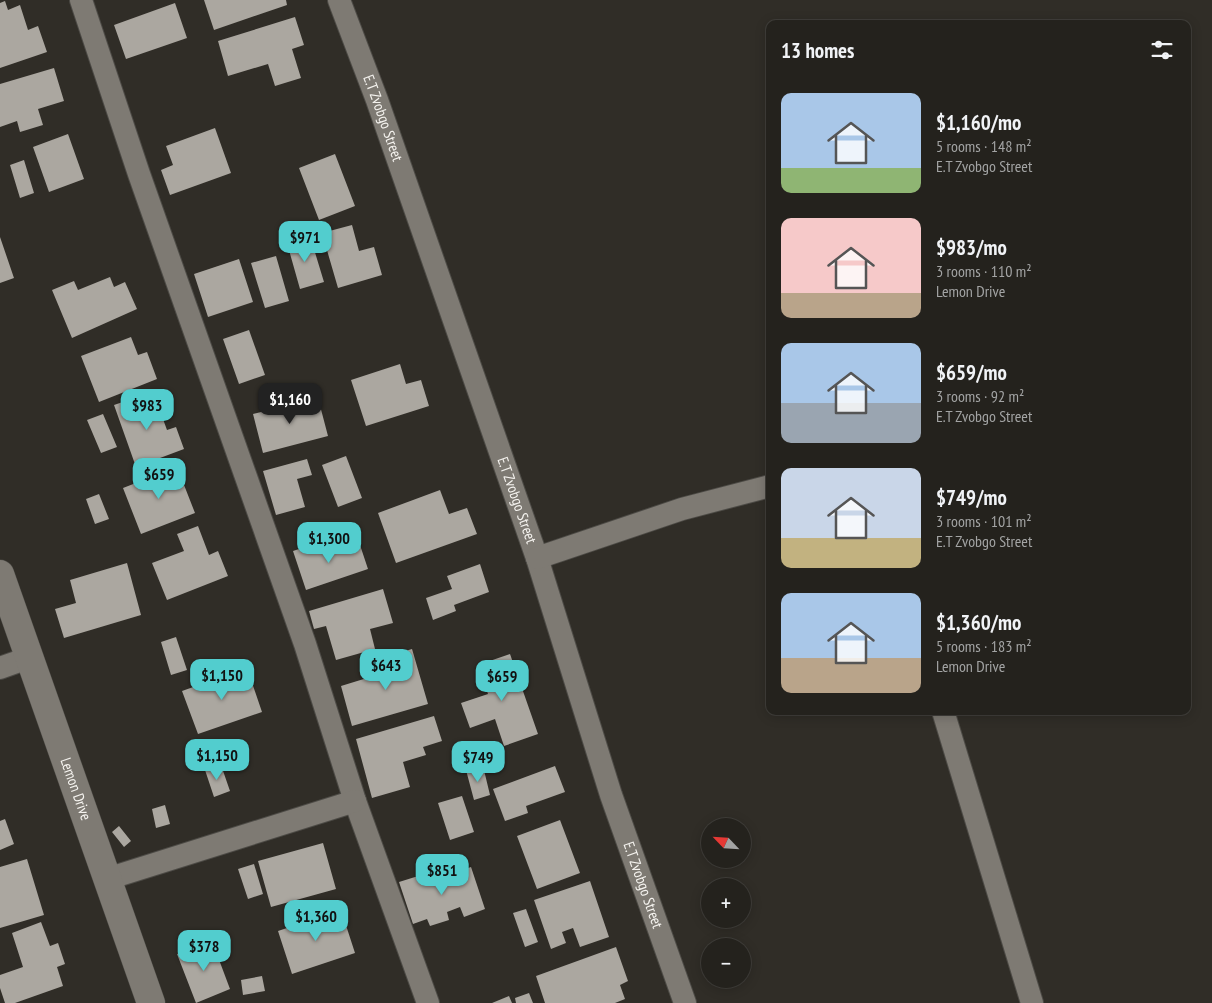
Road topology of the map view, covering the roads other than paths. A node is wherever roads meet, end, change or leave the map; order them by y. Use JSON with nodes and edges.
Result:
{"nodes":[{"id":1,"x":81,"y":0,"type":"edge"},
{"id":2,"x":339,"y":0,"type":"edge"},
{"id":3,"x":766,"y":487,"type":"edge"},
{"id":4,"x":537,"y":558,"type":"junction"},
{"id":5,"x":0,"y":574,"type":"edge"},
{"id":6,"x":28,"y":658,"type":"junction"},
{"id":7,"x":0,"y":668,"type":"edge"},
{"id":8,"x":944,"y":715,"type":"edge"},
{"id":9,"x":355,"y":801,"type":"junction"},
{"id":10,"x":107,"y":879,"type":"junction"},
{"id":11,"x":151,"y":1003,"type":"edge"},
{"id":12,"x":428,"y":1003,"type":"edge"},
{"id":13,"x":685,"y":1003,"type":"edge"},
{"id":14,"x":1032,"y":1003,"type":"edge"}],
"edges":[{"from":1,"to":9,"type":"street"},
{"from":2,"to":4,"type":"street","name":"E.T Zvobgo Street"},
{"from":3,"to":4,"type":"street"},
{"from":4,"to":13,"type":"street","name":"E.T Zvobgo Street"},
{"from":5,"to":6,"type":"street","name":"Lemon Drive"},
{"from":6,"to":7,"type":"street"},
{"from":6,"to":10,"type":"street","name":"Lemon Drive"},
{"from":8,"to":14,"type":"street"},
{"from":9,"to":10,"type":"street"},
{"from":9,"to":12,"type":"street"},
{"from":10,"to":11,"type":"street","name":"Lemon Drive"}]}
